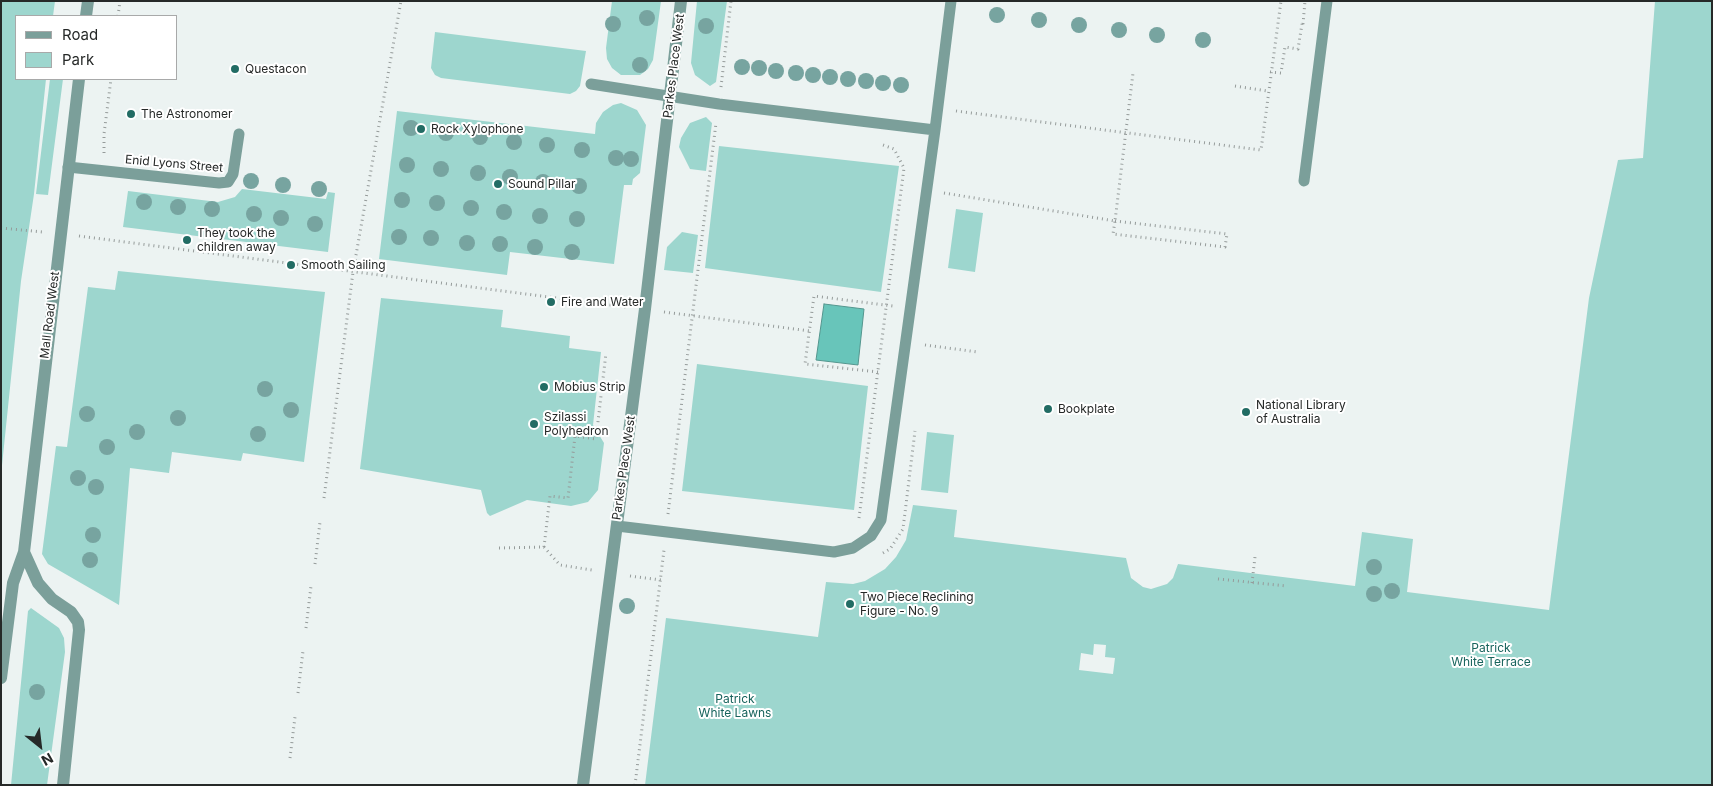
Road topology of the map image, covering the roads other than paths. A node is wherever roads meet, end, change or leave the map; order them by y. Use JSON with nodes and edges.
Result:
{"nodes":[{"id":1,"x":88,"y":1,"type":"edge"},
{"id":2,"x":682,"y":1,"type":"edge"},
{"id":3,"x":951,"y":1,"type":"edge"},
{"id":4,"x":1327,"y":1,"type":"edge"},
{"id":5,"x":86,"y":15,"type":"edge"},
{"id":6,"x":79,"y":80,"type":"edge"},
{"id":7,"x":591,"y":84,"type":"dead end"},
{"id":8,"x":671,"y":95,"type":"junction"},
{"id":9,"x":935,"y":130,"type":"junction"},
{"id":10,"x":239,"y":134,"type":"dead end"},
{"id":11,"x":68,"y":167,"type":"junction"},
{"id":12,"x":1304,"y":182,"type":"dead end"},
{"id":13,"x":617,"y":526,"type":"junction"},
{"id":14,"x":24,"y":552,"type":"junction"},
{"id":15,"x":1,"y":678,"type":"edge"},
{"id":16,"x":63,"y":785,"type":"edge"},
{"id":17,"x":583,"y":785,"type":"edge"}],
"edges":[{"from":1,"to":5,"type":"street"},
{"from":2,"to":8,"type":"street","name":"Parkes Place West"},
{"from":3,"to":9,"type":"lane"},
{"from":4,"to":12,"type":"lane"},
{"from":6,"to":11,"type":"street","name":"Mall Road West"},
{"from":7,"to":8,"type":"lane"},
{"from":8,"to":9,"type":"lane"},
{"from":8,"to":13,"type":"street","name":"Parkes Place West"},
{"from":9,"to":13,"type":"lane"},
{"from":10,"to":11,"type":"lane","name":"Enid Lyons Street"},
{"from":11,"to":14,"type":"street","name":"Mall Road West"},
{"from":13,"to":17,"type":"street","name":"Parkes Place West"},
{"from":14,"to":15,"type":"street","name":"Mall Road West"},
{"from":14,"to":16,"type":"street"}]}
